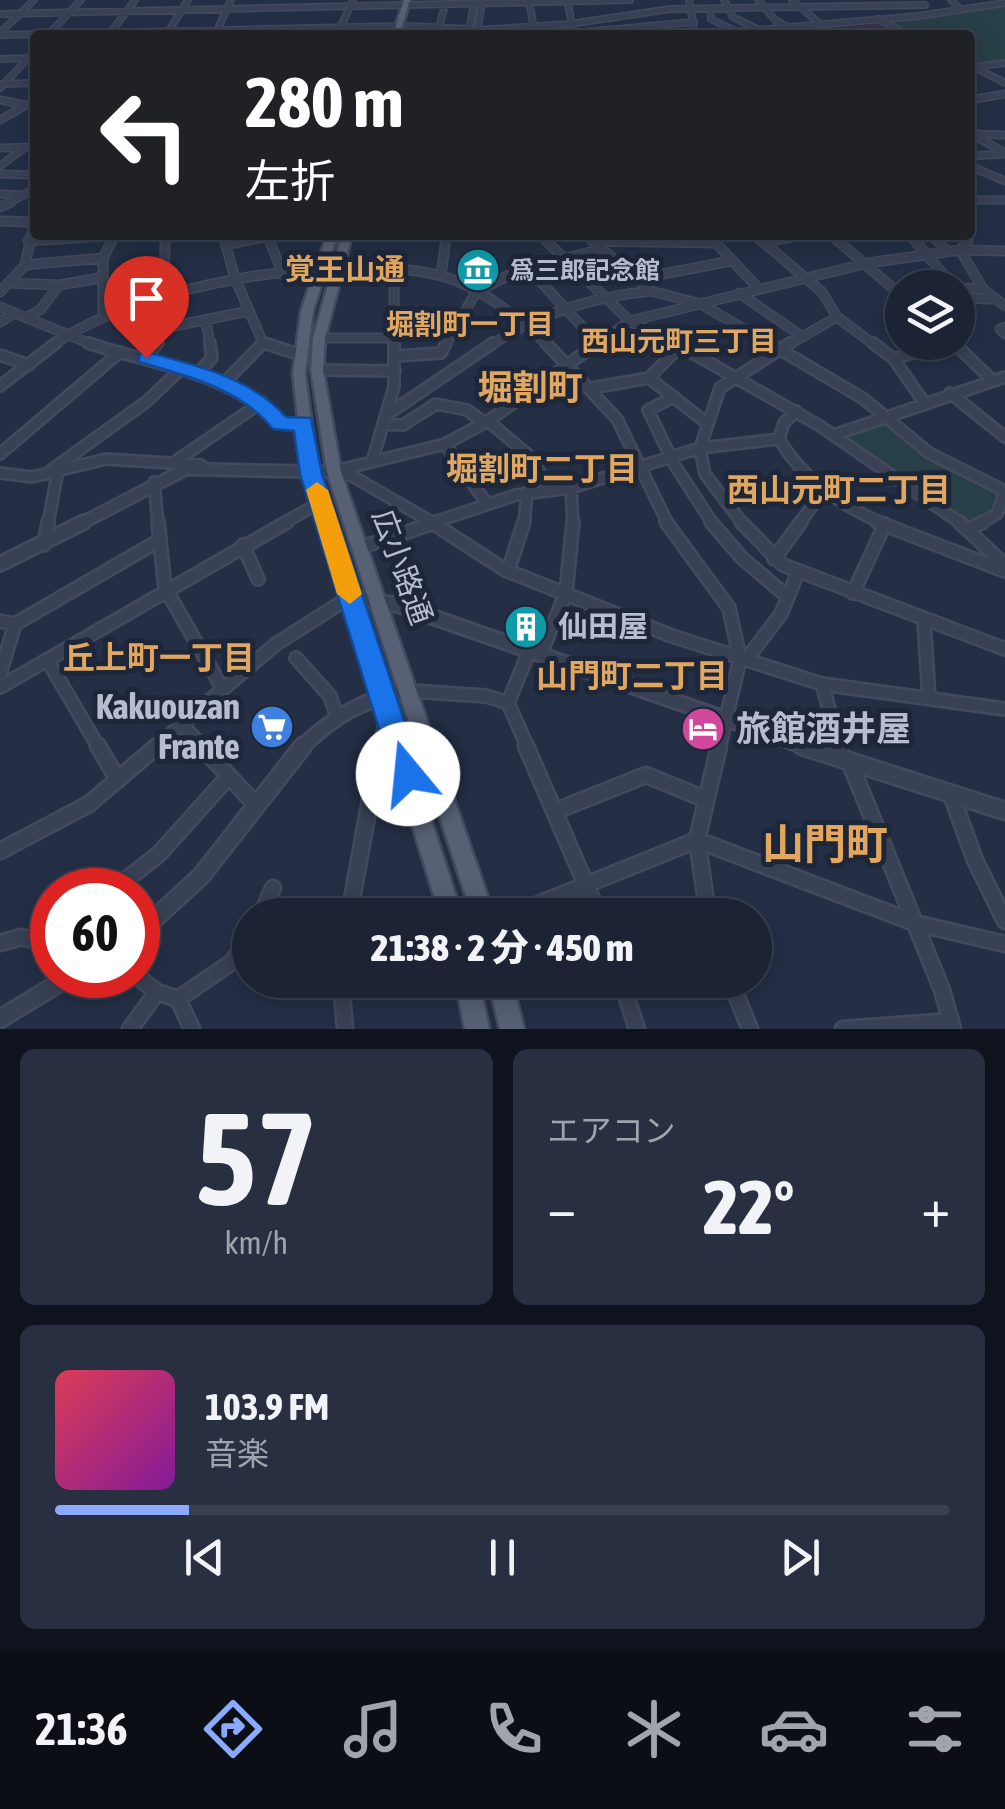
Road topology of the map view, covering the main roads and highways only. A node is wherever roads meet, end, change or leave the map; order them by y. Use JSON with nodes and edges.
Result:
{"nodes":[{"id":1,"x":410,"y":2,"type":"edge"},
{"id":2,"x":404,"y":29,"type":"edge"},
{"id":3,"x":331,"y":240,"type":"edge"},
{"id":4,"x":345,"y":240,"type":"edge"},
{"id":5,"x":328,"y":274,"type":"junction"},
{"id":6,"x":446,"y":898,"type":"edge"},
{"id":7,"x":478,"y":898,"type":"edge"},
{"id":8,"x":471,"y":998,"type":"edge"},
{"id":9,"x":504,"y":998,"type":"edge"},
{"id":10,"x":477,"y":1029,"type":"edge"},
{"id":11,"x":512,"y":1029,"type":"edge"}],
"edges":[{"from":1,"to":2,"type":"main road"},
{"from":3,"to":5,"type":"main road","name":"広小路通"},
{"from":4,"to":5,"type":"main road","name":"広小路通"},
{"from":5,"to":6,"type":"main road","name":"広小路通"},
{"from":5,"to":7,"type":"main road","name":"広小路通"},
{"from":8,"to":10,"type":"main road"},
{"from":9,"to":11,"type":"main road"}]}
